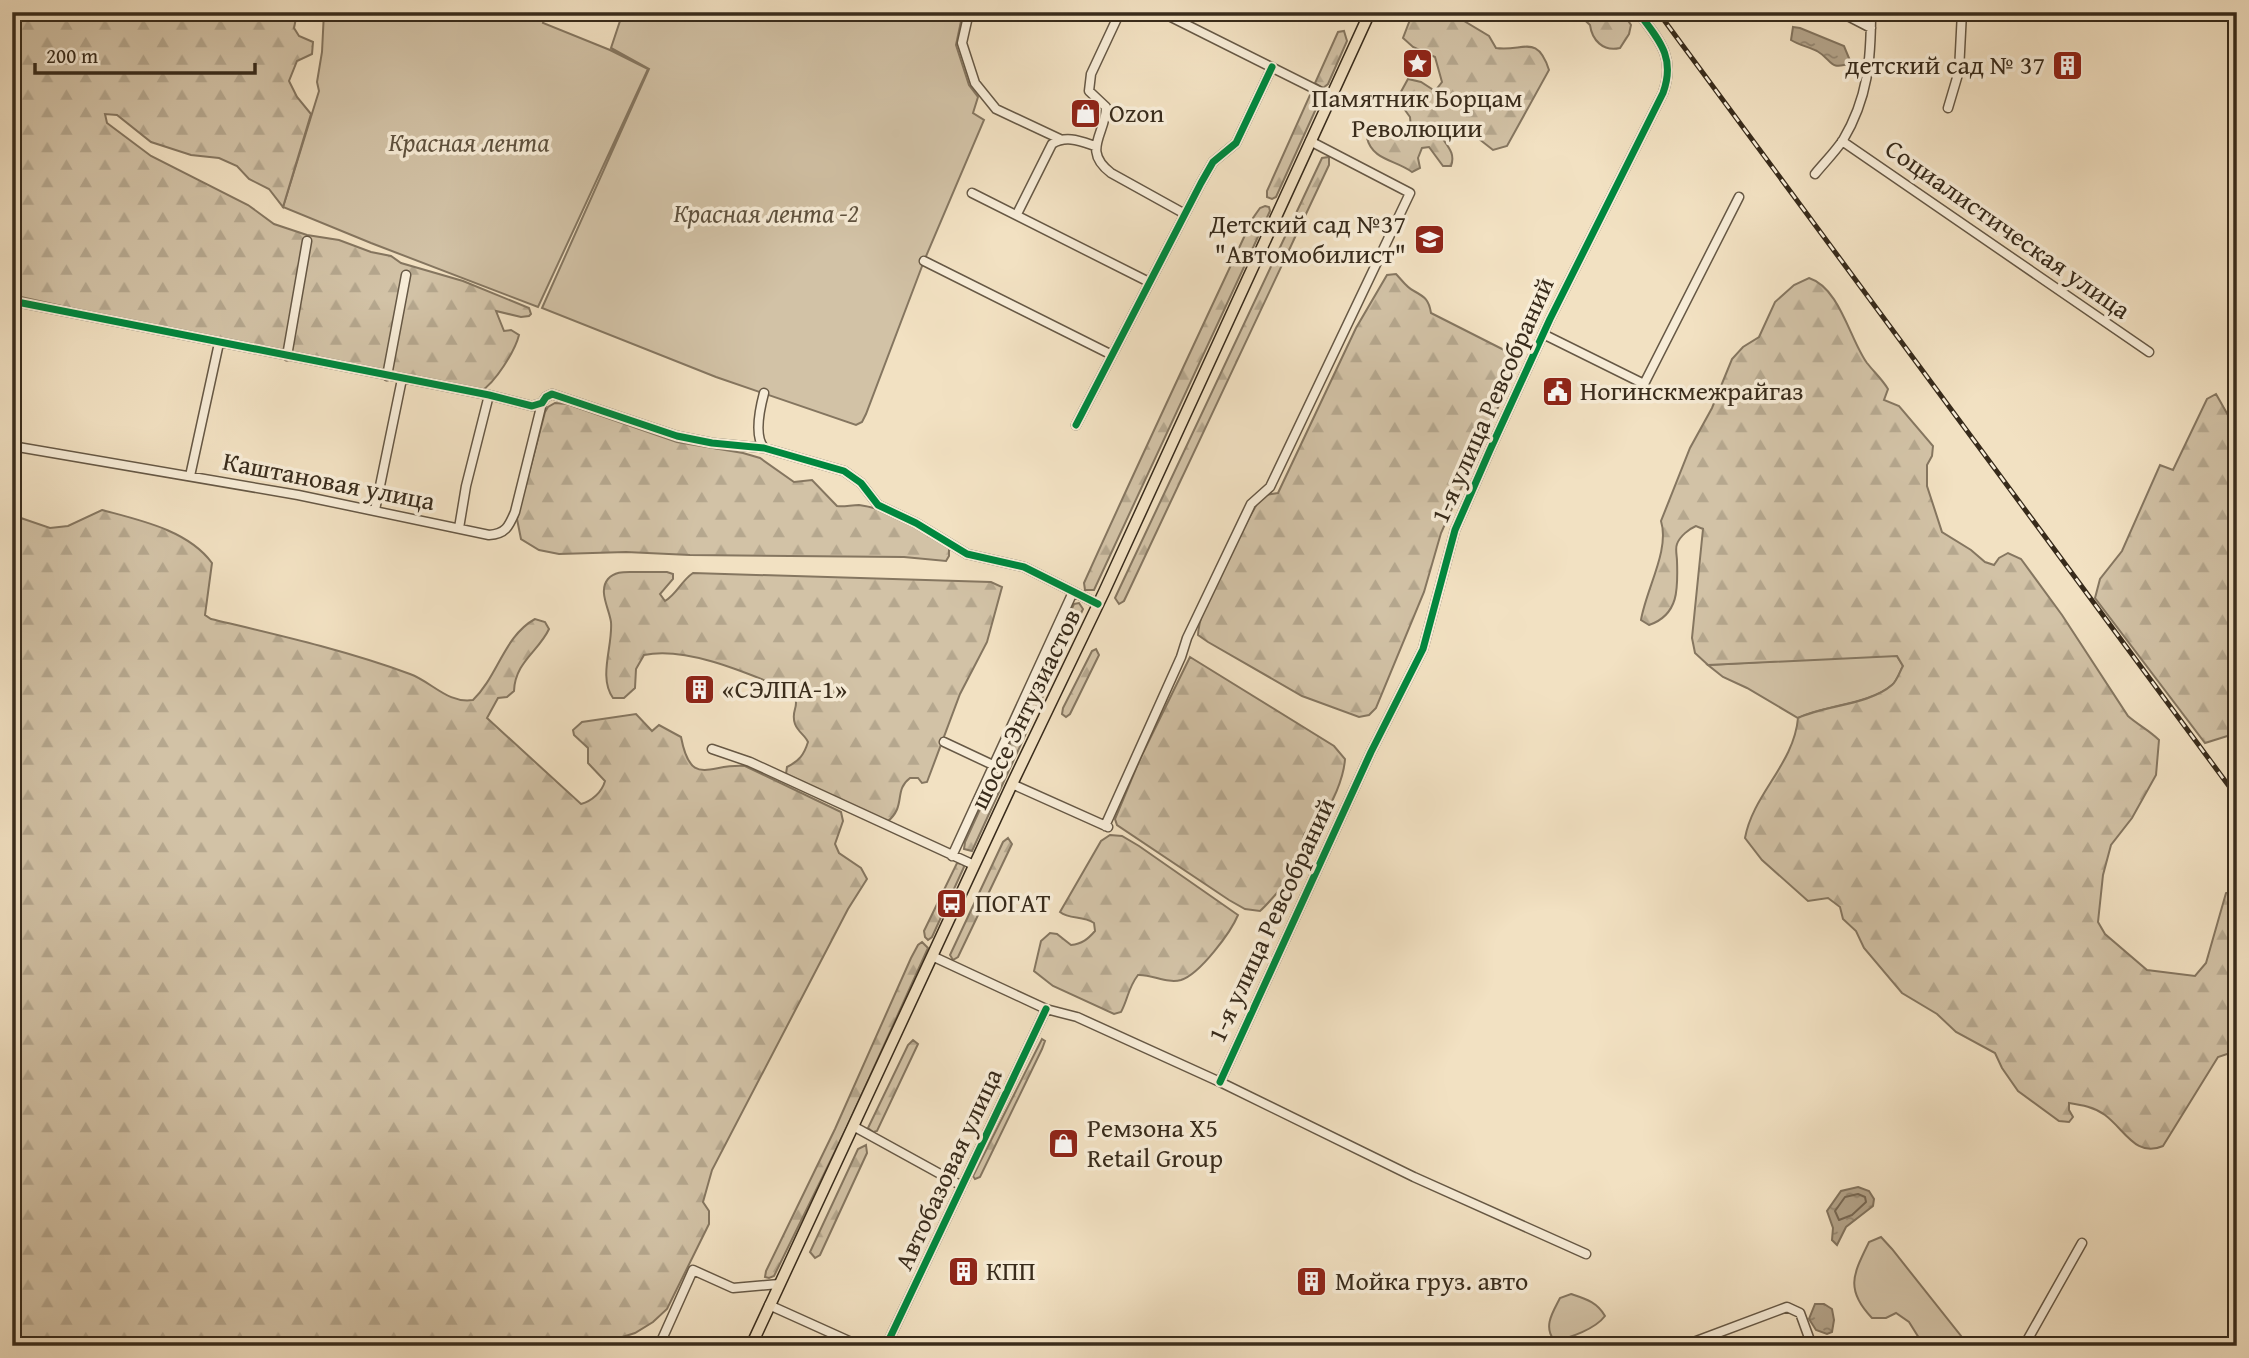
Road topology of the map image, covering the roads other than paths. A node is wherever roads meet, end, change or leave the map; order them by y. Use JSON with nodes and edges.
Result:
{"nodes":[{"id":1,"x":969,"y":12,"type":"edge"},
{"id":2,"x":1120,"y":12,"type":"edge"},
{"id":3,"x":1161,"y":12,"type":"edge"},
{"id":4,"x":1370,"y":12,"type":"edge"},
{"id":5,"x":1638,"y":12,"type":"edge"},
{"id":6,"x":1840,"y":12,"type":"edge"},
{"id":7,"x":1871,"y":12,"type":"edge"},
{"id":8,"x":1962,"y":12,"type":"edge"},
{"id":9,"x":1871,"y":28,"type":"junction"},
{"id":10,"x":1272,"y":67,"type":"junction"},
{"id":11,"x":1331,"y":97,"type":"junction"},
{"id":12,"x":1948,"y":108,"type":"dead end"},
{"id":13,"x":1060,"y":139,"type":"junction"},
{"id":14,"x":1310,"y":141,"type":"junction"},
{"id":15,"x":1842,"y":141,"type":"junction"},
{"id":16,"x":1095,"y":146,"type":"junction"},
{"id":17,"x":1815,"y":174,"type":"dead end"},
{"id":18,"x":972,"y":193,"type":"dead end"},
{"id":19,"x":1739,"y":197,"type":"dead end"},
{"id":20,"x":1017,"y":214,"type":"junction"},
{"id":21,"x":1185,"y":214,"type":"junction"},
{"id":22,"x":307,"y":241,"type":"dead end"},
{"id":23,"x":924,"y":261,"type":"dead end"},
{"id":24,"x":406,"y":275,"type":"dead end"},
{"id":25,"x":1149,"y":282,"type":"junction"},
{"id":26,"x":12,"y":301,"type":"edge"},
{"id":27,"x":1543,"y":334,"type":"junction"},
{"id":28,"x":219,"y":343,"type":"junction"},
{"id":29,"x":2149,"y":352,"type":"dead end"},
{"id":30,"x":1110,"y":354,"type":"junction"},
{"id":31,"x":287,"y":356,"type":"junction"},
{"id":32,"x":387,"y":376,"type":"junction"},
{"id":33,"x":402,"y":379,"type":"junction"},
{"id":34,"x":764,"y":393,"type":"dead end"},
{"id":35,"x":489,"y":395,"type":"junction"},
{"id":36,"x":542,"y":403,"type":"junction"},
{"id":37,"x":1076,"y":425,"type":"dead end"},
{"id":38,"x":12,"y":446,"type":"edge"},
{"id":39,"x":764,"y":448,"type":"junction"},
{"id":40,"x":190,"y":476,"type":"junction"},
{"id":41,"x":375,"y":510,"type":"junction"},
{"id":42,"x":459,"y":528,"type":"junction"},
{"id":43,"x":1073,"y":592,"type":"junction"},
{"id":44,"x":1098,"y":604,"type":"junction"},
{"id":45,"x":944,"y":742,"type":"dead end"},
{"id":46,"x":712,"y":749,"type":"dead end"},
{"id":47,"x":993,"y":765,"type":"junction"},
{"id":48,"x":1012,"y":784,"type":"junction"},
{"id":49,"x":952,"y":856,"type":"junction"},
{"id":50,"x":974,"y":865,"type":"junction"},
{"id":51,"x":932,"y":956,"type":"junction"},
{"id":52,"x":1046,"y":1009,"type":"junction"},
{"id":53,"x":1220,"y":1082,"type":"junction"},
{"id":54,"x":853,"y":1126,"type":"junction"},
{"id":55,"x":962,"y":1186,"type":"junction"},
{"id":56,"x":2082,"y":1243,"type":"dead end"},
{"id":57,"x":1586,"y":1254,"type":"dead end"},
{"id":58,"x":779,"y":1284,"type":"junction"},
{"id":59,"x":769,"y":1305,"type":"junction"},
{"id":60,"x":1711,"y":1341,"type":"edge"},
{"id":61,"x":659,"y":1346,"type":"edge"},
{"id":62,"x":751,"y":1346,"type":"edge"},
{"id":63,"x":860,"y":1346,"type":"edge"},
{"id":64,"x":886,"y":1346,"type":"edge"},
{"id":65,"x":1683,"y":1346,"type":"edge"},
{"id":66,"x":1812,"y":1346,"type":"edge"},
{"id":67,"x":2024,"y":1346,"type":"edge"}],
"edges":[{"from":1,"to":13,"type":"street"},
{"from":2,"to":16,"type":"street"},
{"from":3,"to":10,"type":"street"},
{"from":4,"to":11,"type":"main road","name":"шоссе Энтузиастов"},
{"from":5,"to":27,"type":"street","name":"1-я улица Ревсобраний"},
{"from":6,"to":9,"type":"street"},
{"from":7,"to":9,"type":"street"},
{"from":8,"to":12,"type":"street"},
{"from":9,"to":15,"type":"street"},
{"from":10,"to":11,"type":"street"},
{"from":10,"to":21,"type":"street"},
{"from":11,"to":14,"type":"main road","name":"шоссе Энтузиастов"},
{"from":13,"to":16,"type":"street"},
{"from":13,"to":20,"type":"street"},
{"from":14,"to":44,"type":"main road","name":"шоссе Энтузиастов"},
{"from":14,"to":48,"type":"street"},
{"from":15,"to":17,"type":"street"},
{"from":15,"to":29,"type":"street","name":"Социалистическая улица"},
{"from":16,"to":21,"type":"street"},
{"from":18,"to":20,"type":"street"},
{"from":19,"to":27,"type":"street"},
{"from":20,"to":25,"type":"street"},
{"from":21,"to":25,"type":"street"},
{"from":22,"to":31,"type":"street"},
{"from":23,"to":30,"type":"street"},
{"from":24,"to":32,"type":"street"},
{"from":25,"to":30,"type":"street"},
{"from":26,"to":28,"type":"street"},
{"from":27,"to":53,"type":"street","name":"1-я улица Ревсобраний"},
{"from":28,"to":31,"type":"street"},
{"from":28,"to":40,"type":"street"},
{"from":30,"to":37,"type":"street"},
{"from":31,"to":32,"type":"street"},
{"from":32,"to":33,"type":"street"},
{"from":33,"to":35,"type":"street"},
{"from":33,"to":41,"type":"street"},
{"from":34,"to":39,"type":"street"},
{"from":35,"to":36,"type":"street"},
{"from":35,"to":42,"type":"street"},
{"from":36,"to":39,"type":"street"},
{"from":36,"to":42,"type":"street","name":"Каштановая улица"},
{"from":38,"to":40,"type":"street","name":"Каштановая улица"},
{"from":39,"to":43,"type":"street"},
{"from":40,"to":41,"type":"street","name":"Каштановая улица"},
{"from":41,"to":42,"type":"street","name":"Каштановая улица"},
{"from":43,"to":44,"type":"street"},
{"from":43,"to":47,"type":"street"},
{"from":44,"to":48,"type":"main road","name":"шоссе Энтузиастов"},
{"from":45,"to":47,"type":"street"},
{"from":46,"to":49,"type":"street"},
{"from":47,"to":49,"type":"street"},
{"from":48,"to":50,"type":"main road","name":"шоссе Энтузиастов"},
{"from":49,"to":50,"type":"street"},
{"from":50,"to":51,"type":"main road","name":"шоссе Энтузиастов"},
{"from":51,"to":52,"type":"street","name":"1-я улица Ревсобраний"},
{"from":51,"to":54,"type":"main road","name":"шоссе Энтузиастов"},
{"from":52,"to":53,"type":"street","name":"1-я улица Ревсобраний"},
{"from":52,"to":55,"type":"street","name":"Автобазовая улица"},
{"from":53,"to":57,"type":"street"},
{"from":54,"to":55,"type":"street"},
{"from":54,"to":58,"type":"main road","name":"шоссе Энтузиастов"},
{"from":55,"to":64,"type":"street","name":"Автобазовая улица"},
{"from":56,"to":67,"type":"street"},
{"from":58,"to":59,"type":"main road","name":"шоссе Энтузиастов"},
{"from":58,"to":61,"type":"street"},
{"from":59,"to":62,"type":"main road","name":"шоссе Энтузиастов"},
{"from":59,"to":63,"type":"street"},
{"from":60,"to":65,"type":"street"},
{"from":60,"to":66,"type":"street"}]}
